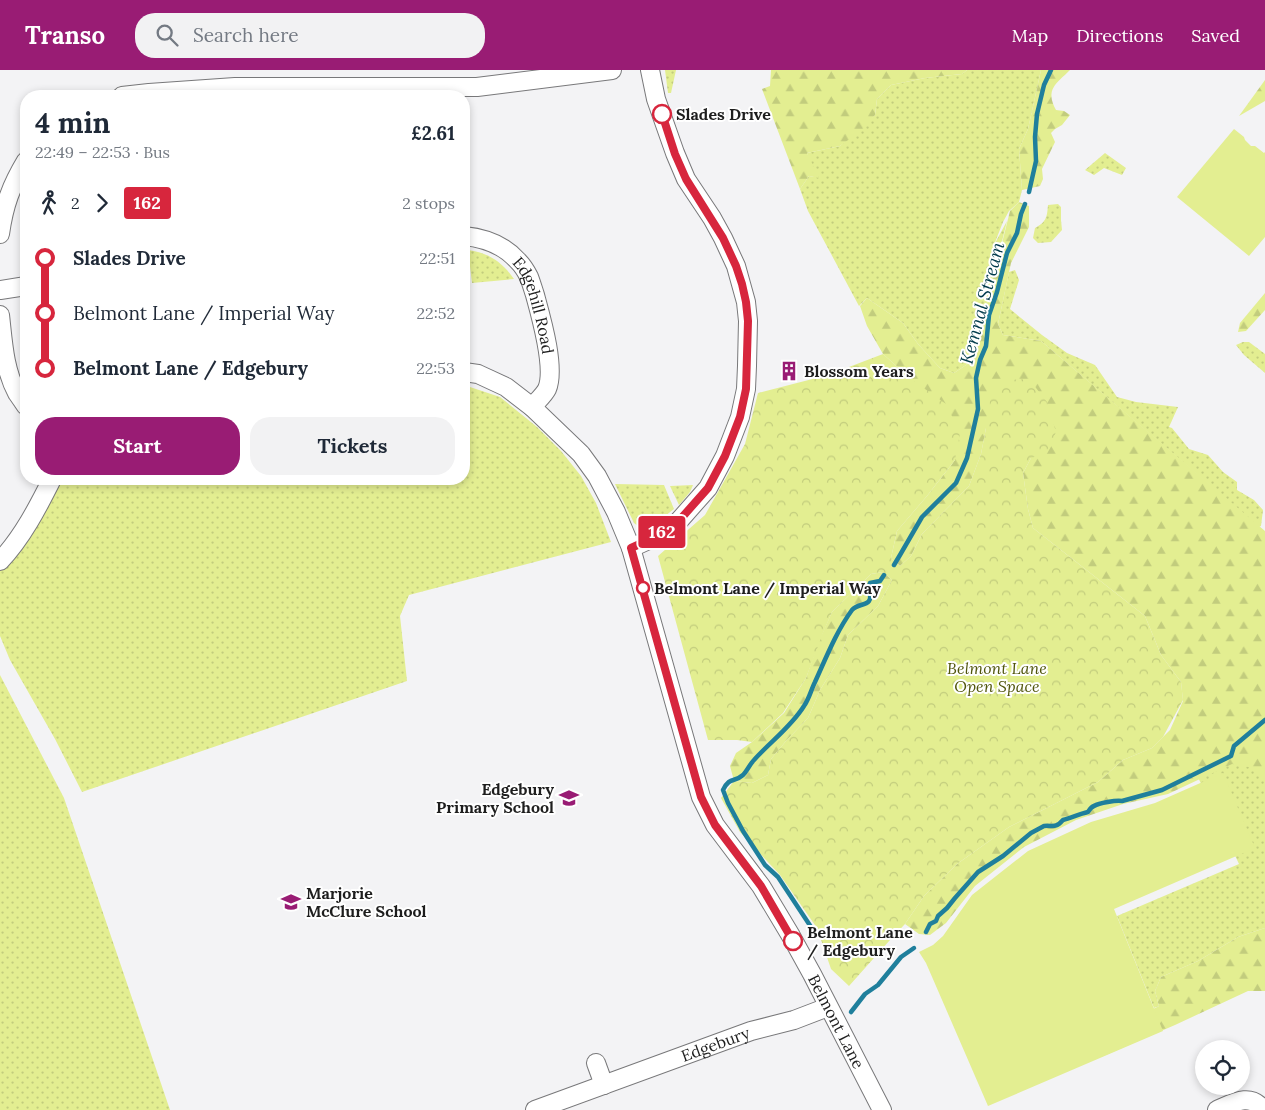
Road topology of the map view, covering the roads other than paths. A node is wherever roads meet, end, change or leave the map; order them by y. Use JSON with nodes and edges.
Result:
{"nodes":[{"id":1,"x":612,"y":70,"type":"edge"},
{"id":2,"x":650,"y":70,"type":"edge"},
{"id":3,"x":192,"y":90,"type":"edge"},
{"id":4,"x":20,"y":170,"type":"edge"},
{"id":5,"x":0,"y":234,"type":"edge"},
{"id":6,"x":470,"y":237,"type":"edge"},
{"id":7,"x":20,"y":287,"type":"edge"},
{"id":8,"x":0,"y":290,"type":"edge"},
{"id":9,"x":0,"y":315,"type":"edge"},
{"id":10,"x":470,"y":373,"type":"edge"},
{"id":11,"x":20,"y":397,"type":"edge"},
{"id":12,"x":532,"y":406,"type":"junction"},
{"id":13,"x":49,"y":485,"type":"edge"},
{"id":14,"x":631,"y":548,"type":"junction"},
{"id":15,"x":0,"y":561,"type":"edge"},
{"id":16,"x":828,"y":1007,"type":"junction"},
{"id":17,"x":596,"y":1063,"type":"dead end"},
{"id":18,"x":604,"y":1085,"type":"junction"},
{"id":19,"x":535,"y":1110,"type":"edge"},
{"id":20,"x":882,"y":1110,"type":"edge"},
{"id":21,"x":1217,"y":1110,"type":"edge"},
{"id":22,"x":1264,"y":1110,"type":"edge"}],
"edges":[{"from":1,"to":3,"type":"street"},
{"from":2,"to":14,"type":"street"},
{"from":4,"to":5,"type":"street"},
{"from":6,"to":12,"type":"street","name":"Edgehill Road"},
{"from":7,"to":8,"type":"street"},
{"from":9,"to":11,"type":"street"},
{"from":10,"to":12,"type":"street"},
{"from":12,"to":14,"type":"street"},
{"from":13,"to":15,"type":"street"},
{"from":14,"to":16,"type":"street","name":"Belmont Lane"},
{"from":16,"to":18,"type":"street","name":"Edgebury"},
{"from":16,"to":20,"type":"street","name":"Belmont Lane"},
{"from":17,"to":18,"type":"street"},
{"from":18,"to":19,"type":"street","name":"Edgebury"},
{"from":21,"to":22,"type":"street"}]}
